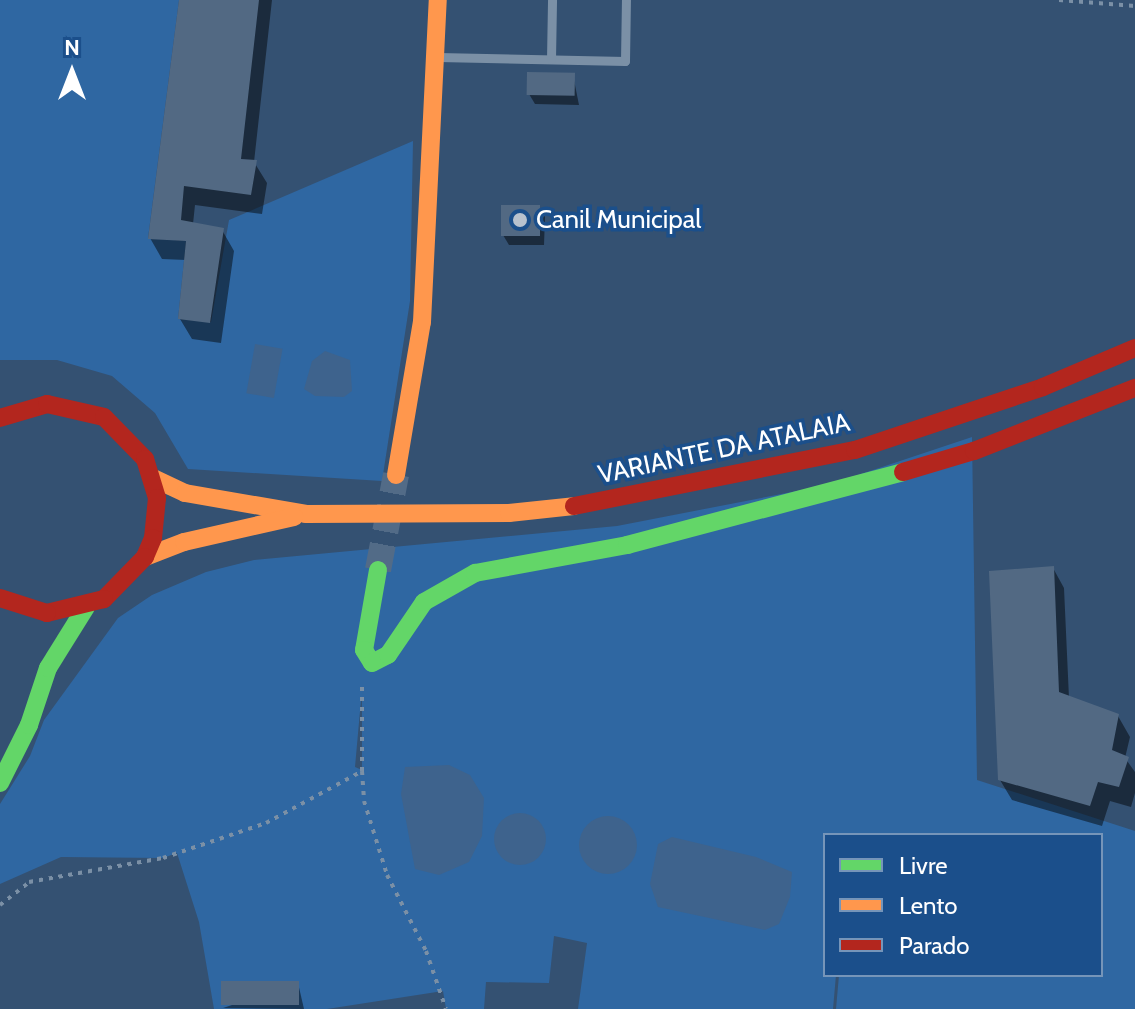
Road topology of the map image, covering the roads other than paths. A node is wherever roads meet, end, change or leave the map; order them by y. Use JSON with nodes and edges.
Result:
{"nodes":[{"id":1,"x":438,"y":0,"type":"edge"},
{"id":2,"x":552,"y":0,"type":"edge"},
{"id":3,"x":626,"y":0,"type":"edge"},
{"id":4,"x":435,"y":57,"type":"junction"},
{"id":5,"x":551,"y":59,"type":"junction"},
{"id":6,"x":1135,"y":348,"type":"edge"},
{"id":7,"x":1135,"y":388,"type":"edge"},
{"id":8,"x":0,"y":418,"type":"edge"},
{"id":9,"x":396,"y":475,"type":"tunnel mouth"},
{"id":10,"x":153,"y":478,"type":"junction"},
{"id":11,"x":306,"y":514,"type":"junction"},
{"id":12,"x":145,"y":557,"type":"junction"},
{"id":13,"x":378,"y":570,"type":"tunnel mouth"},
{"id":14,"x":0,"y":598,"type":"edge"},
{"id":15,"x":86,"y":607,"type":"junction"},
{"id":16,"x":0,"y":783,"type":"edge"}],
"edges":[{"from":1,"to":4,"type":"main road"},
{"from":2,"to":5,"type":"lane"},
{"from":3,"to":5,"type":"lane"},
{"from":4,"to":5,"type":"lane"},
{"from":4,"to":9,"type":"main road"},
{"from":6,"to":11,"type":"main road","name":"VARIANTE DA ATALAIA"},
{"from":7,"to":13,"type":"main road"},
{"from":8,"to":10,"type":"main road"},
{"from":10,"to":11,"type":"main road","name":"VARIANTE DA ATALAIA"},
{"from":10,"to":12,"type":"main road"},
{"from":11,"to":12,"type":"main road","name":"VARIANTE DA ATALAIA"},
{"from":12,"to":15,"type":"main road"},
{"from":14,"to":15,"type":"main road"},
{"from":15,"to":16,"type":"main road"}]}
